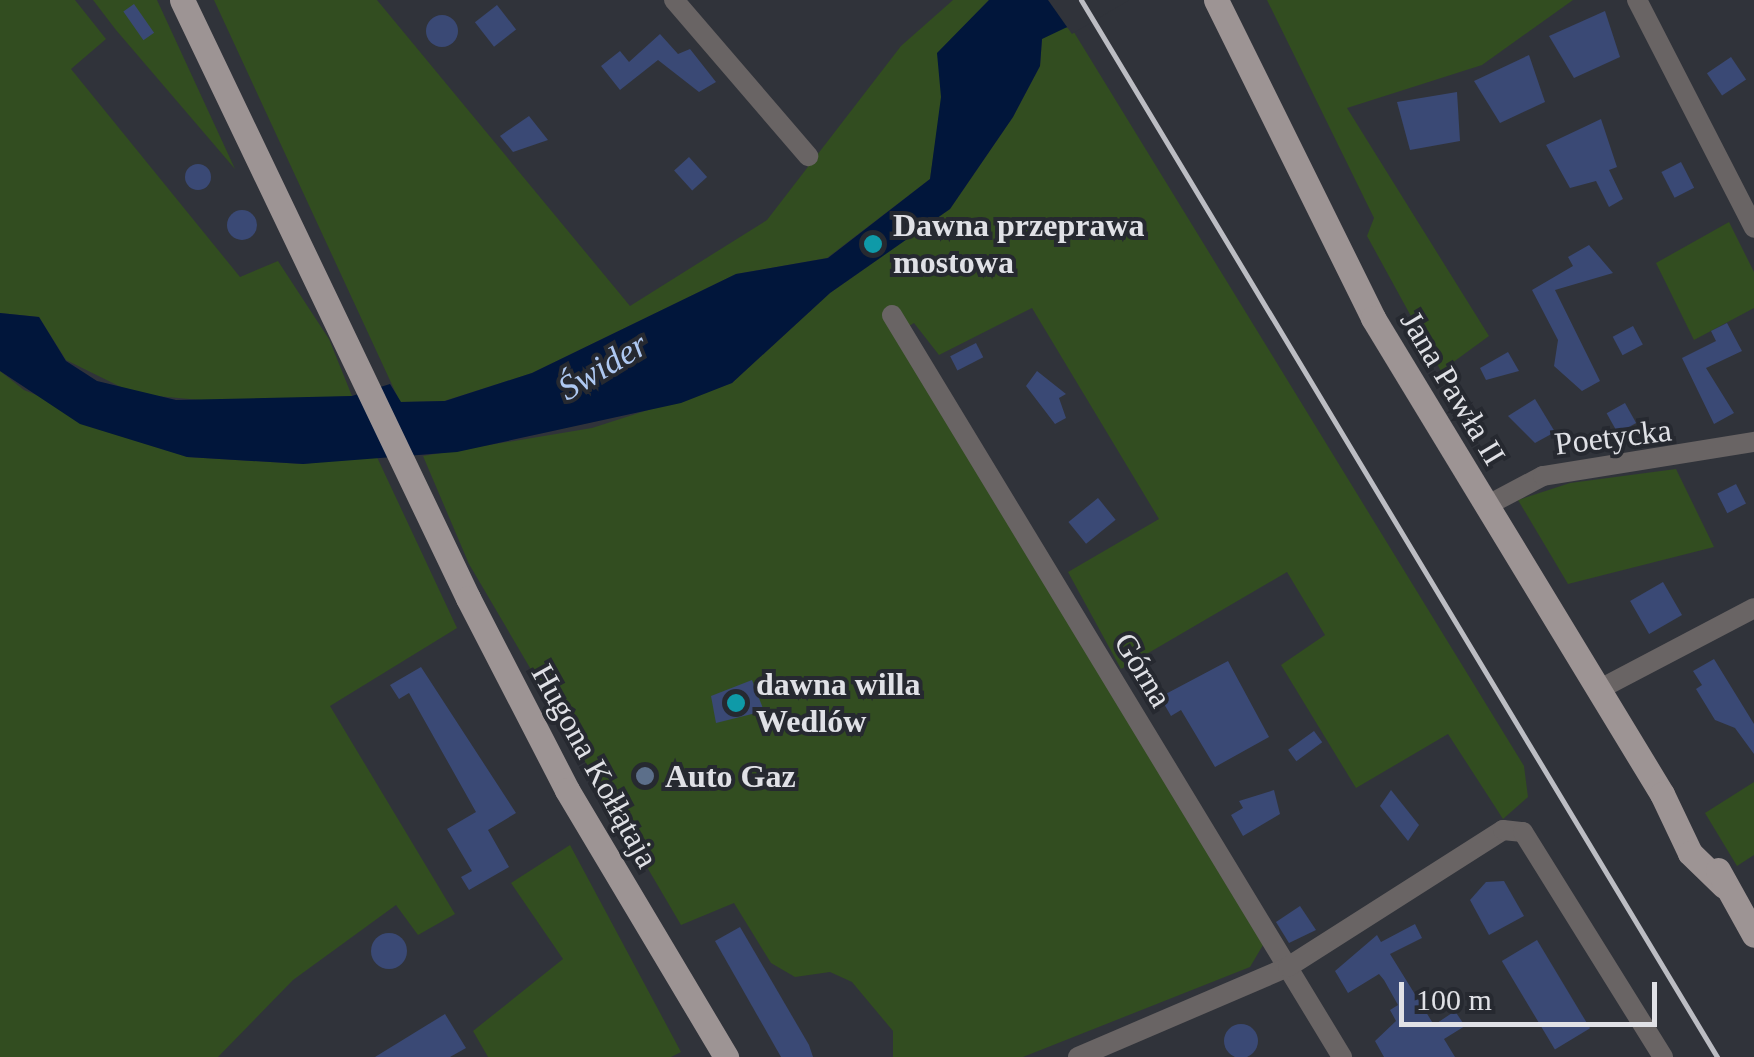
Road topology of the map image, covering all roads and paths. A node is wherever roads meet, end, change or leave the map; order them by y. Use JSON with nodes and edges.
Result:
{"nodes":[{"id":1,"x":182,"y":0,"type":"edge"},
{"id":2,"x":674,"y":0,"type":"edge"},
{"id":3,"x":1216,"y":0,"type":"edge"},
{"id":4,"x":1637,"y":0,"type":"edge"},
{"id":5,"x":808,"y":156,"type":"dead end"},
{"id":6,"x":1752,"y":216,"type":"edge"},
{"id":7,"x":892,"y":315,"type":"dead end"},
{"id":8,"x":1754,"y":442,"type":"edge"},
{"id":9,"x":1486,"y":506,"type":"junction"},
{"id":10,"x":1754,"y":608,"type":"edge"},
{"id":11,"x":1598,"y":690,"type":"junction"},
{"id":12,"x":1754,"y":935,"type":"edge"},
{"id":13,"x":1288,"y":967,"type":"junction"},
{"id":14,"x":726,"y":1057,"type":"edge"},
{"id":15,"x":1078,"y":1057,"type":"edge"},
{"id":16,"x":1342,"y":1057,"type":"edge"},
{"id":17,"x":1663,"y":1057,"type":"edge"}],
"edges":[{"from":1,"to":14,"type":"main road","name":"Hugona Kołłątaja"},
{"from":2,"to":5,"type":"street"},
{"from":3,"to":9,"type":"main road","name":"Jana Pawła II"},
{"from":4,"to":6,"type":"street"},
{"from":7,"to":13,"type":"street","name":"Górna"},
{"from":8,"to":9,"type":"street","name":"Poetycka"},
{"from":9,"to":11,"type":"main road","name":"Jana Pawła II"},
{"from":10,"to":11,"type":"street"},
{"from":11,"to":12,"type":"main road","name":"Jana Pawła II"},
{"from":13,"to":15,"type":"street"},
{"from":13,"to":16,"type":"street","name":"Górna"},
{"from":13,"to":17,"type":"street"}]}
